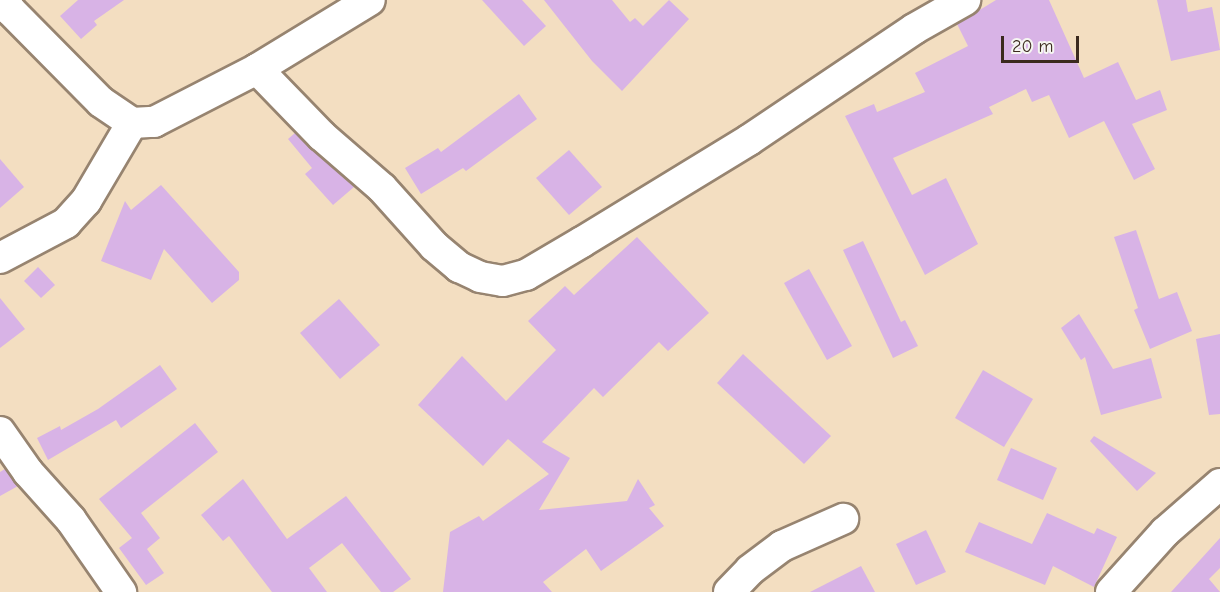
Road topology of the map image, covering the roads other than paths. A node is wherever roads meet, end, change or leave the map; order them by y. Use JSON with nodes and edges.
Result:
{"nodes":[{"id":1,"x":4,"y":0,"type":"edge"},
{"id":2,"x":370,"y":0,"type":"edge"},
{"id":3,"x":965,"y":0,"type":"edge"},
{"id":4,"x":257,"y":69,"type":"junction"},
{"id":5,"x":132,"y":123,"type":"junction"},
{"id":6,"x":0,"y":258,"type":"edge"},
{"id":7,"x":0,"y":432,"type":"edge"},
{"id":8,"x":1220,"y":484,"type":"edge"},
{"id":9,"x":843,"y":519,"type":"dead end"},
{"id":10,"x":121,"y":592,"type":"edge"},
{"id":11,"x":729,"y":592,"type":"edge"},
{"id":12,"x":1111,"y":592,"type":"edge"}],
"edges":[{"from":1,"to":5,"type":"street"},
{"from":2,"to":4,"type":"street"},
{"from":3,"to":4,"type":"street"},
{"from":4,"to":5,"type":"street"},
{"from":5,"to":6,"type":"street"},
{"from":7,"to":10,"type":"street"},
{"from":8,"to":12,"type":"street"},
{"from":9,"to":11,"type":"street"}]}
